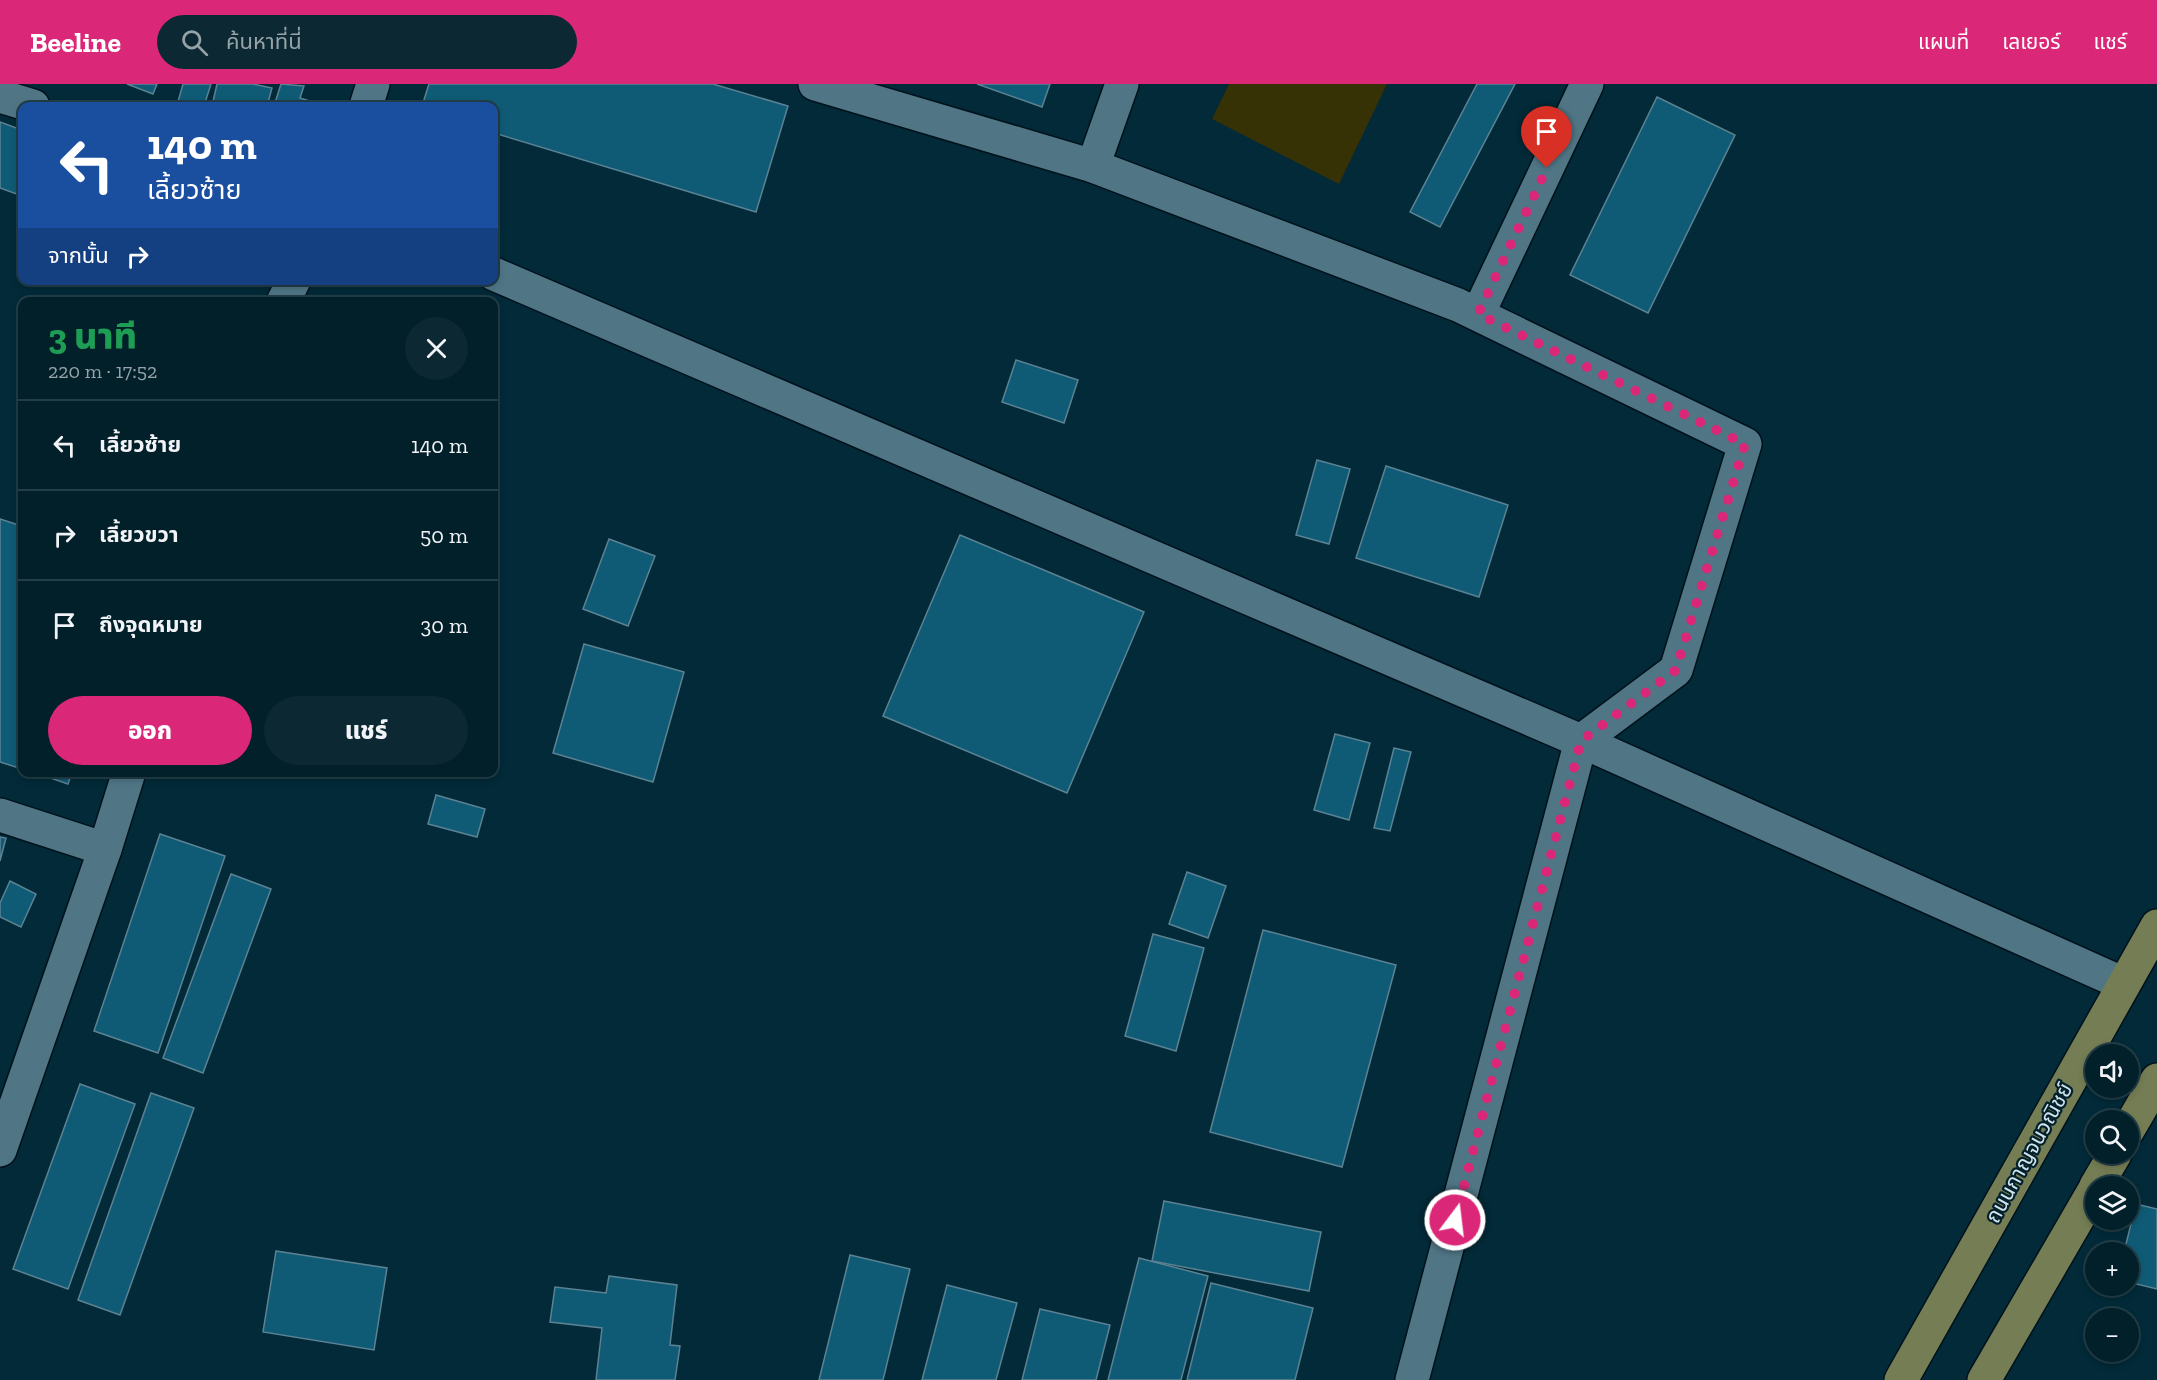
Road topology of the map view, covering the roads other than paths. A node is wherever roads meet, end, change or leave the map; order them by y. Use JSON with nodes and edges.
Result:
{"nodes":[{"id":1,"x":373,"y":84,"type":"edge"},
{"id":2,"x":815,"y":84,"type":"edge"},
{"id":3,"x":1122,"y":84,"type":"edge"},
{"id":4,"x":1587,"y":84,"type":"edge"},
{"id":5,"x":0,"y":96,"type":"edge"},
{"id":6,"x":20,"y":102,"type":"edge"},
{"id":7,"x":367,"y":102,"type":"edge"},
{"id":8,"x":1093,"y":166,"type":"junction"},
{"id":9,"x":498,"y":276,"type":"edge"},
{"id":10,"x":1478,"y":314,"type":"junction"},
{"id":11,"x":1581,"y":741,"type":"junction"},
{"id":12,"x":127,"y":777,"type":"edge"},
{"id":13,"x":0,"y":815,"type":"edge"},
{"id":14,"x":105,"y":849,"type":"junction"},
{"id":15,"x":2157,"y":926,"type":"edge"},
{"id":16,"x":2124,"y":984,"type":"junction"},
{"id":17,"x":2157,"y":1080,"type":"edge"},
{"id":18,"x":2139,"y":1111,"type":"edge"},
{"id":19,"x":0,"y":1150,"type":"edge"},
{"id":20,"x":2085,"y":1206,"type":"edge"},
{"id":21,"x":1412,"y":1380,"type":"edge"},
{"id":22,"x":1901,"y":1380,"type":"edge"},
{"id":23,"x":1984,"y":1380,"type":"edge"}],
"edges":[{"from":1,"to":7,"type":"lane"},
{"from":2,"to":8,"type":"lane"},
{"from":3,"to":8,"type":"lane"},
{"from":4,"to":10,"type":"lane"},
{"from":5,"to":6,"type":"lane"},
{"from":8,"to":10,"type":"lane"},
{"from":9,"to":11,"type":"lane"},
{"from":10,"to":11,"type":"lane"},
{"from":11,"to":16,"type":"lane"},
{"from":11,"to":21,"type":"lane"},
{"from":12,"to":14,"type":"lane"},
{"from":13,"to":14,"type":"lane"},
{"from":14,"to":19,"type":"lane"},
{"from":15,"to":16,"type":"main road","name":"ถนนกาญจนวณิชย์"},
{"from":16,"to":22,"type":"main road","name":"ถนนกาญจนวณิชย์"},
{"from":17,"to":18,"type":"main road"},
{"from":20,"to":23,"type":"main road"}]}
